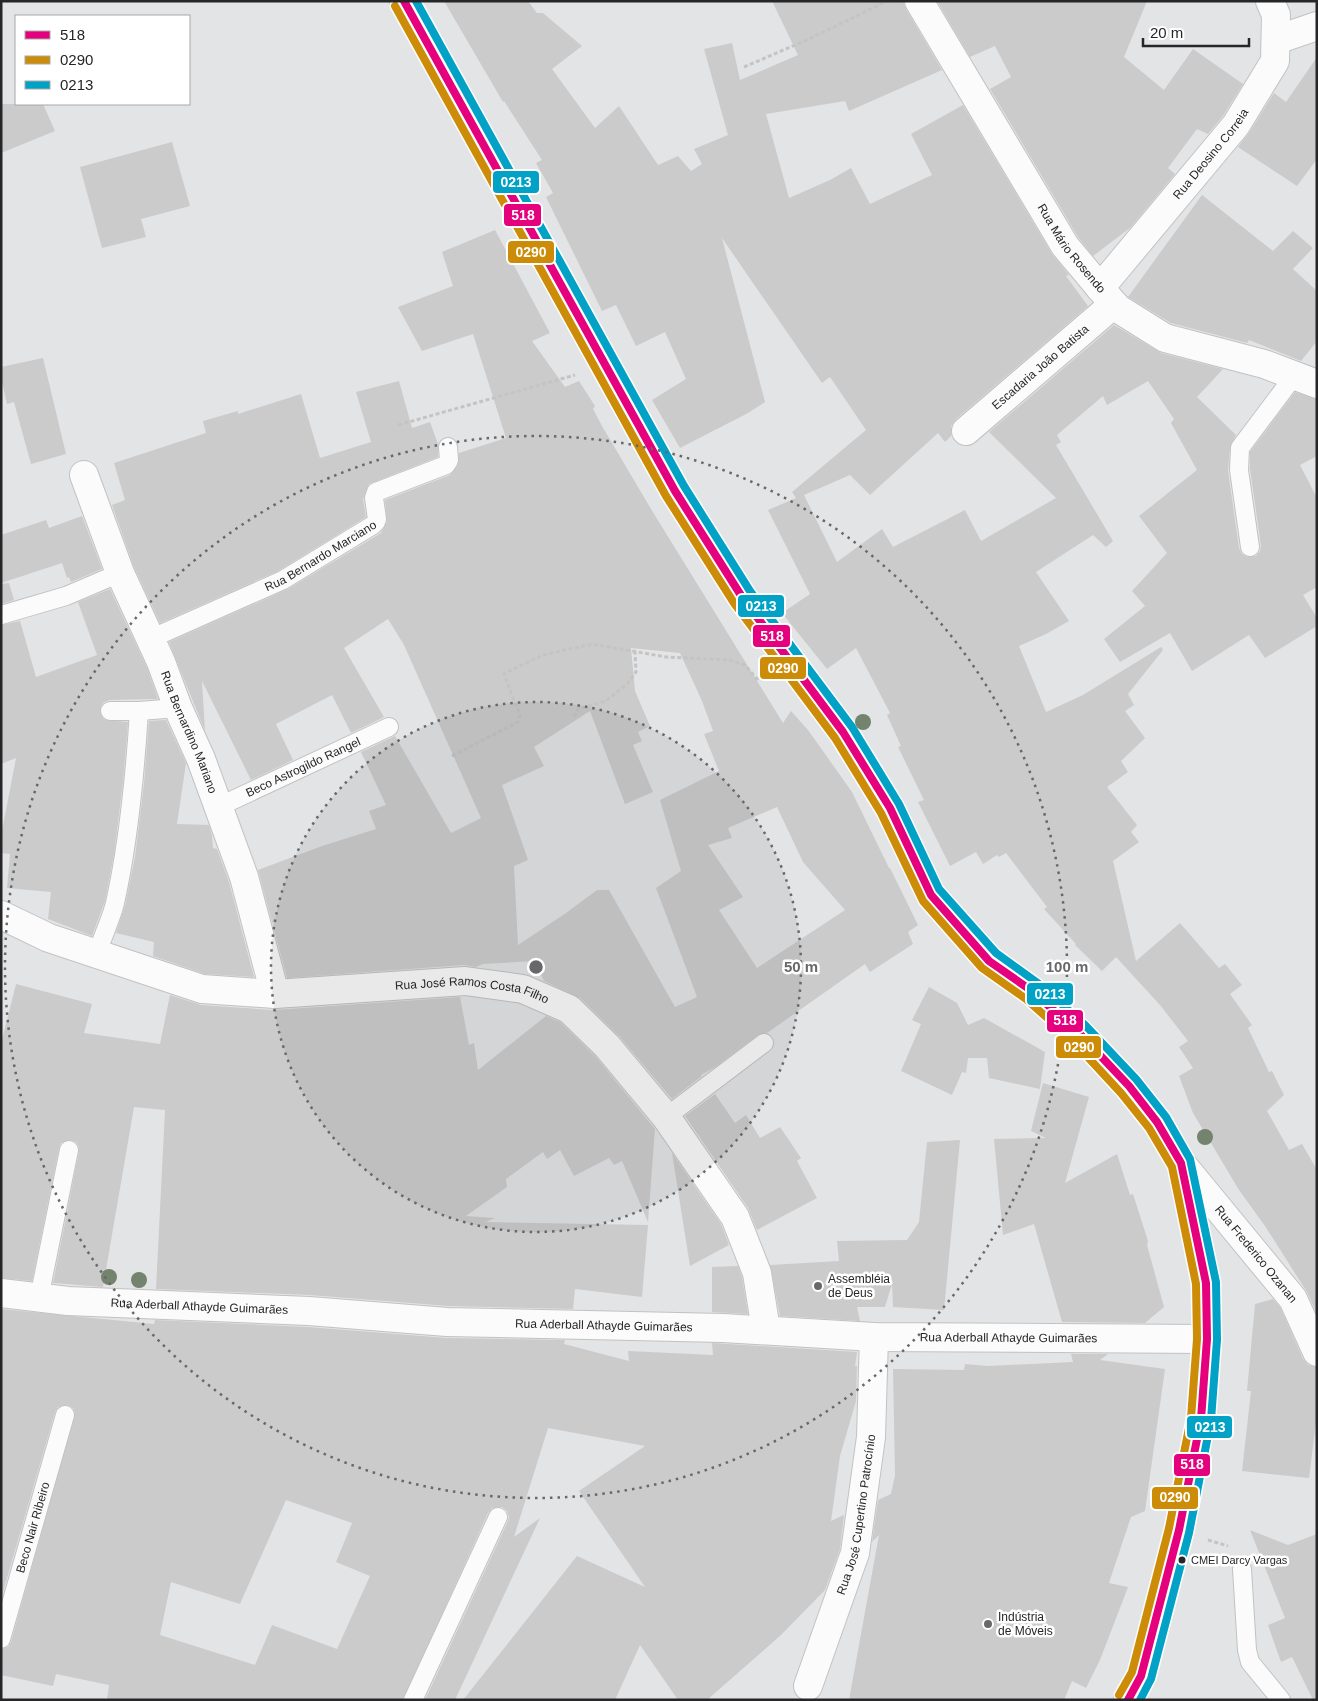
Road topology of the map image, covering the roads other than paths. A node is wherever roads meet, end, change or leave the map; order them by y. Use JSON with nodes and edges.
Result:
{"nodes":[{"id":1,"x":404,"y":1,"type":"edge"},
{"id":2,"x":919,"y":1,"type":"edge"},
{"id":3,"x":1270,"y":1,"type":"edge"},
{"id":4,"x":1317,"y":26,"type":"edge"},
{"id":5,"x":1276,"y":40,"type":"junction"},
{"id":6,"x":1107,"y":296,"type":"junction"},
{"id":7,"x":1305,"y":380,"type":"edge"},
{"id":8,"x":966,"y":431,"type":"dead end"},
{"id":9,"x":448,"y":447,"type":"dead end"},
{"id":10,"x":84,"y":475,"type":"dead end"},
{"id":11,"x":1250,"y":547,"type":"dead end"},
{"id":12,"x":120,"y":573,"type":"junction"},
{"id":13,"x":1,"y":615,"type":"edge"},
{"id":14,"x":150,"y":639,"type":"junction"},
{"id":15,"x":178,"y":708,"type":"junction"},
{"id":16,"x":110,"y":711,"type":"dead end"},
{"id":17,"x":138,"y":712,"type":"junction"},
{"id":18,"x":389,"y":727,"type":"dead end"},
{"id":19,"x":218,"y":807,"type":"junction"},
{"id":20,"x":1,"y":915,"type":"edge"},
{"id":21,"x":97,"y":954,"type":"junction"},
{"id":22,"x":275,"y":994,"type":"junction"},
{"id":23,"x":764,"y":1043,"type":"dead end"},
{"id":24,"x":666,"y":1117,"type":"junction"},
{"id":25,"x":68,"y":1150,"type":"dead end"},
{"id":26,"x":1181,"y":1163,"type":"junction"},
{"id":27,"x":1,"y":1293,"type":"edge"},
{"id":28,"x":40,"y":1298,"type":"junction"},
{"id":29,"x":766,"y":1330,"type":"junction"},
{"id":30,"x":874,"y":1337,"type":"junction"},
{"id":31,"x":1206,"y":1339,"type":"junction"},
{"id":32,"x":1317,"y":1352,"type":"edge"},
{"id":33,"x":65,"y":1415,"type":"dead end"},
{"id":34,"x":498,"y":1517,"type":"dead end"},
{"id":35,"x":1242,"y":1569,"type":"road end"},
{"id":36,"x":1,"y":1639,"type":"edge"},
{"id":37,"x":808,"y":1686,"type":"dead end"},
{"id":38,"x":413,"y":1700,"type":"edge"},
{"id":39,"x":1128,"y":1700,"type":"edge"},
{"id":40,"x":1281,"y":1700,"type":"edge"}],
"edges":[{"from":1,"to":26,"type":"street"},
{"from":2,"to":6,"type":"street","name":"Rua Mário Rosendo"},
{"from":3,"to":5,"type":"street","name":"Rua Deosino Correia"},
{"from":4,"to":5,"type":"street"},
{"from":5,"to":6,"type":"street","name":"Rua Deosino Correia"},
{"from":6,"to":7,"type":"street","name":"Rua Mário Rosendo"},
{"from":6,"to":8,"type":"street","name":"Escadaria João Batista"},
{"from":7,"to":11,"type":"lane"},
{"from":9,"to":14,"type":"lane","name":"Rua Bernardo Marciano"},
{"from":10,"to":12,"type":"street","name":"Rua Bernardino Mariano"},
{"from":12,"to":13,"type":"lane"},
{"from":12,"to":14,"type":"street","name":"Rua Bernardino Mariano"},
{"from":14,"to":15,"type":"street","name":"Rua Bernardino Mariano"},
{"from":15,"to":17,"type":"lane"},
{"from":15,"to":19,"type":"street","name":"Rua Bernardino Mariano"},
{"from":16,"to":17,"type":"lane"},
{"from":17,"to":21,"type":"lane"},
{"from":18,"to":19,"type":"lane","name":"Beco Astrogildo Rangel"},
{"from":19,"to":22,"type":"street","name":"Rua Bernardino Mariano"},
{"from":20,"to":21,"type":"street","name":"Rua José Ramos Costa Filho"},
{"from":21,"to":22,"type":"street","name":"Rua José Ramos Costa Filho"},
{"from":22,"to":24,"type":"street","name":"Rua José Ramos Costa Filho"},
{"from":23,"to":24,"type":"lane"},
{"from":24,"to":29,"type":"street","name":"Rua José Ramos Costa Filho"},
{"from":25,"to":28,"type":"lane"},
{"from":26,"to":31,"type":"street"},
{"from":26,"to":32,"type":"street","name":"Rua Frederico Ozanan"},
{"from":27,"to":28,"type":"street","name":"Rua Aderball Athayde Guimarães"},
{"from":28,"to":29,"type":"street","name":"Rua Aderball Athayde Guimarães"},
{"from":29,"to":30,"type":"street","name":"Rua Aderball Athayde Guimarães"},
{"from":30,"to":31,"type":"street","name":"Rua Aderball Athayde Guimarães"},
{"from":30,"to":37,"type":"street","name":"Rua José Cupertino Patrocínio"},
{"from":31,"to":39,"type":"street"},
{"from":33,"to":36,"type":"lane","name":"Beco Nair Ribeiro"},
{"from":34,"to":38,"type":"lane"},
{"from":35,"to":40,"type":"lane"}]}
